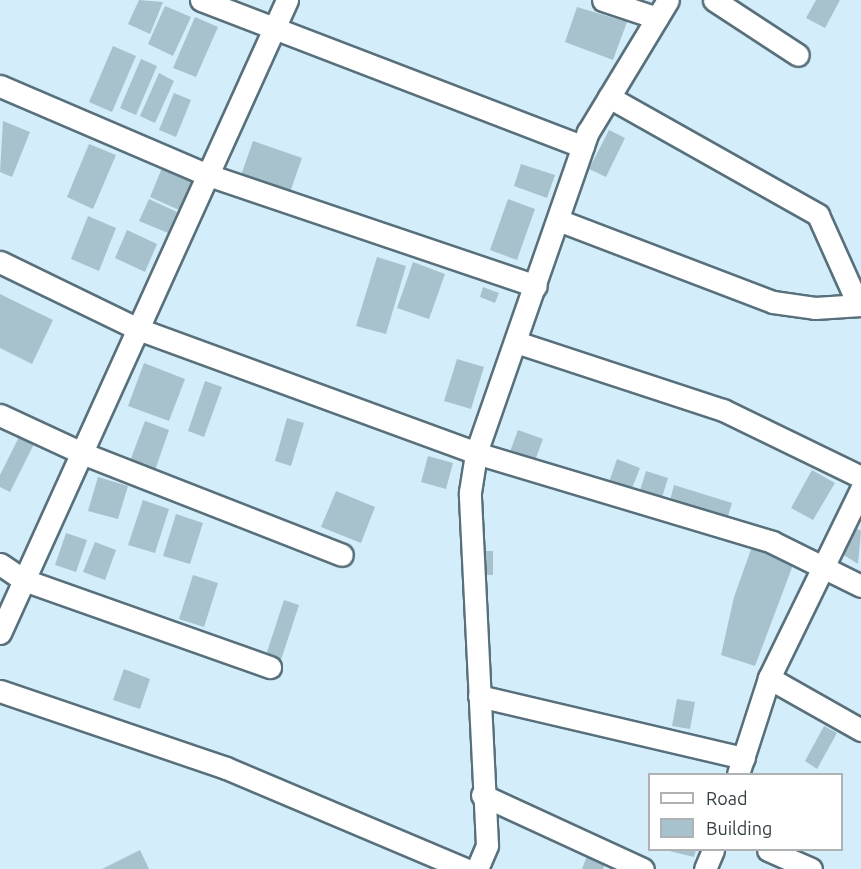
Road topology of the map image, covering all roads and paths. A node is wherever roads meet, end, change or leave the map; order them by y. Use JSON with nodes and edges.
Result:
{"nodes":[{"id":1,"x":201,"y":0,"type":"edge"},
{"id":2,"x":288,"y":0,"type":"edge"},
{"id":3,"x":603,"y":0,"type":"edge"},
{"id":4,"x":668,"y":0,"type":"edge"},
{"id":5,"x":714,"y":0,"type":"edge"},
{"id":6,"x":657,"y":18,"type":"junction"},
{"id":7,"x":274,"y":30,"type":"junction"},
{"id":8,"x":798,"y":55,"type":"dead end"},
{"id":9,"x":0,"y":86,"type":"edge"},
{"id":10,"x":609,"y":97,"type":"junction"},
{"id":11,"x":583,"y":147,"type":"junction"},
{"id":12,"x":208,"y":175,"type":"junction"},
{"id":13,"x":558,"y":220,"type":"junction"},
{"id":14,"x":0,"y":262,"type":"edge"},
{"id":15,"x":536,"y":286,"type":"junction"},
{"id":16,"x":860,"y":304,"type":"edge"},
{"id":17,"x":138,"y":328,"type":"junction"},
{"id":18,"x":516,"y":342,"type":"junction"},
{"id":19,"x":0,"y":415,"type":"edge"},
{"id":20,"x":82,"y":453,"type":"junction"},
{"id":21,"x":476,"y":453,"type":"junction"},
{"id":22,"x":861,"y":477,"type":"edge"},
{"id":23,"x":861,"y":490,"type":"edge"},
{"id":24,"x":342,"y":555,"type":"dead end"},
{"id":25,"x":0,"y":564,"type":"edge"},
{"id":26,"x":821,"y":565,"type":"junction"},
{"id":27,"x":24,"y":580,"type":"junction"},
{"id":28,"x":861,"y":586,"type":"edge"},
{"id":29,"x":0,"y":633,"type":"edge"},
{"id":30,"x":270,"y":667,"type":"dead end"},
{"id":31,"x":769,"y":678,"type":"junction"},
{"id":32,"x":0,"y":691,"type":"edge"},
{"id":33,"x":479,"y":696,"type":"junction"},
{"id":34,"x":861,"y":730,"type":"edge"},
{"id":35,"x":741,"y":766,"type":"edge"},
{"id":36,"x":482,"y":795,"type":"junction"},
{"id":37,"x":711,"y":851,"type":"edge"},
{"id":38,"x":772,"y":851,"type":"edge"},
{"id":39,"x":465,"y":869,"type":"edge"},
{"id":40,"x":477,"y":869,"type":"edge"},
{"id":41,"x":643,"y":869,"type":"edge"},
{"id":42,"x":705,"y":869,"type":"edge"},
{"id":43,"x":811,"y":869,"type":"edge"}],
"edges":[{"from":1,"to":7,"type":"street"},
{"from":2,"to":7,"type":"street"},
{"from":3,"to":6,"type":"street"},
{"from":4,"to":6,"type":"street"},
{"from":5,"to":8,"type":"street"},
{"from":6,"to":10,"type":"street"},
{"from":7,"to":11,"type":"street"},
{"from":7,"to":12,"type":"street"},
{"from":9,"to":12,"type":"street"},
{"from":10,"to":11,"type":"street"},
{"from":10,"to":16,"type":"street"},
{"from":11,"to":13,"type":"street"},
{"from":12,"to":15,"type":"street"},
{"from":12,"to":17,"type":"street"},
{"from":13,"to":15,"type":"street"},
{"from":13,"to":16,"type":"street"},
{"from":14,"to":17,"type":"street"},
{"from":15,"to":18,"type":"street"},
{"from":17,"to":20,"type":"street"},
{"from":17,"to":21,"type":"street"},
{"from":18,"to":21,"type":"street"},
{"from":18,"to":22,"type":"street"},
{"from":19,"to":20,"type":"street"},
{"from":20,"to":24,"type":"street"},
{"from":20,"to":27,"type":"street"},
{"from":21,"to":26,"type":"street"},
{"from":21,"to":33,"type":"street"},
{"from":23,"to":26,"type":"street"},
{"from":25,"to":27,"type":"street"},
{"from":26,"to":28,"type":"street"},
{"from":26,"to":31,"type":"street"},
{"from":27,"to":29,"type":"street"},
{"from":27,"to":30,"type":"street"},
{"from":31,"to":34,"type":"street"},
{"from":31,"to":35,"type":"street"},
{"from":32,"to":39,"type":"street"},
{"from":33,"to":35,"type":"street"},
{"from":33,"to":36,"type":"street"},
{"from":36,"to":40,"type":"street"},
{"from":36,"to":41,"type":"street"},
{"from":37,"to":42,"type":"street"},
{"from":38,"to":43,"type":"street"}]}
